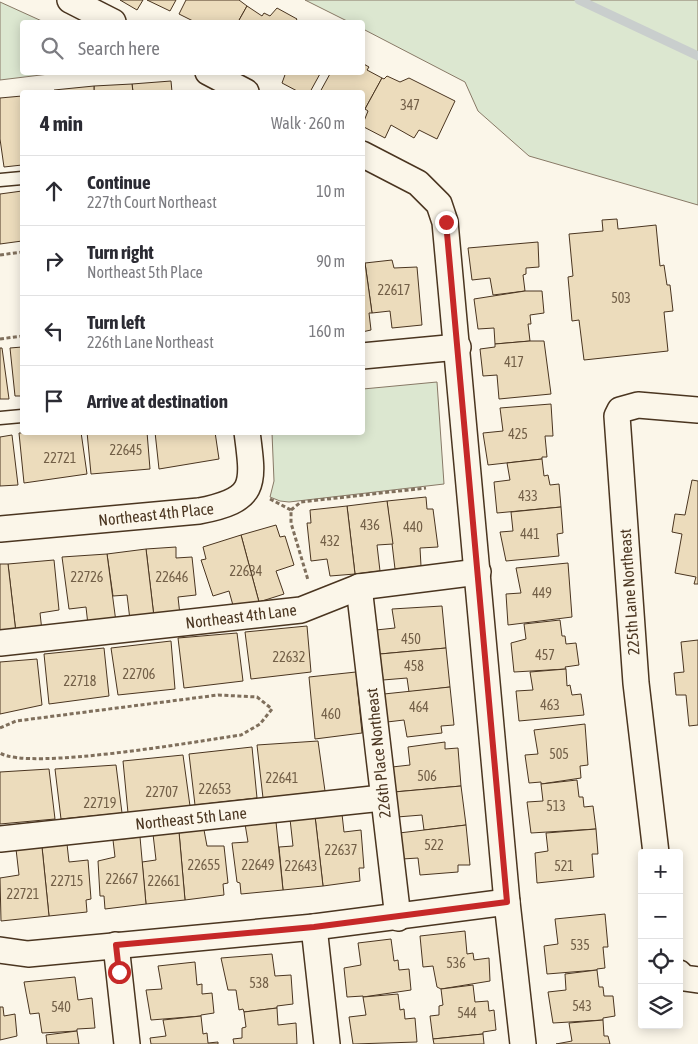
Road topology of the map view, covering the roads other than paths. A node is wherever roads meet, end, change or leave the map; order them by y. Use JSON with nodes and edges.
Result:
{"nodes":[{"id":1,"x":70,"y":0,"type":"edge"},
{"id":2,"x":109,"y":20,"type":"edge"},
{"id":3,"x":214,"y":75,"type":"edge"},
{"id":4,"x":242,"y":90,"type":"edge"},
{"id":5,"x":365,"y":156,"type":"edge"},
{"id":6,"x":20,"y":178,"type":"edge"},
{"id":7,"x":0,"y":180,"type":"edge"},
{"id":8,"x":458,"y":347,"type":"junction"},
{"id":9,"x":365,"y":356,"type":"edge"},
{"id":10,"x":698,"y":410,"type":"edge"},
{"id":11,"x":20,"y":416,"type":"edge"},
{"id":12,"x":0,"y":418,"type":"edge"},
{"id":13,"x":247,"y":435,"type":"edge"},
{"id":14,"x":0,"y":529,"type":"edge"},
{"id":15,"x":478,"y":572,"type":"junction"},
{"id":16,"x":359,"y":587,"type":"junction"},
{"id":17,"x":0,"y":643,"type":"edge"},
{"id":18,"x":382,"y":798,"type":"junction"},
{"id":19,"x":0,"y":839,"type":"edge"},
{"id":20,"x":656,"y":849,"type":"edge"},
{"id":21,"x":507,"y":902,"type":"junction"},
{"id":22,"x":398,"y":918,"type":"junction"},
{"id":23,"x":314,"y":927,"type":"junction"},
{"id":24,"x":116,"y":945,"type":"junction"},
{"id":25,"x":0,"y":950,"type":"edge"},
{"id":26,"x":683,"y":977,"type":"edge"},
{"id":27,"x":698,"y":980,"type":"edge"},
{"id":28,"x":127,"y":1044,"type":"edge"},
{"id":29,"x":327,"y":1044,"type":"edge"},
{"id":30,"x":523,"y":1044,"type":"edge"}],
"edges":[{"from":1,"to":2,"type":"street"},
{"from":3,"to":4,"type":"street"},
{"from":5,"to":8,"type":"street"},
{"from":6,"to":7,"type":"lane"},
{"from":8,"to":9,"type":"street"},
{"from":8,"to":15,"type":"street"},
{"from":10,"to":20,"type":"street","name":"225th Lane Northeast"},
{"from":11,"to":12,"type":"lane"},
{"from":13,"to":14,"type":"street","name":"Northeast 4th Place"},
{"from":15,"to":16,"type":"street","name":"Northeast 4th Lane"},
{"from":15,"to":21,"type":"street"},
{"from":16,"to":17,"type":"street","name":"Northeast 4th Lane"},
{"from":16,"to":18,"type":"street","name":"226th Place Northeast"},
{"from":18,"to":19,"type":"street","name":"Northeast 5th Lane"},
{"from":18,"to":22,"type":"street","name":"226th Place Northeast"},
{"from":21,"to":22,"type":"street"},
{"from":21,"to":30,"type":"street"},
{"from":22,"to":23,"type":"street"},
{"from":23,"to":24,"type":"street"},
{"from":23,"to":29,"type":"street"},
{"from":24,"to":25,"type":"street"},
{"from":24,"to":28,"type":"street"},
{"from":26,"to":27,"type":"street"}]}
